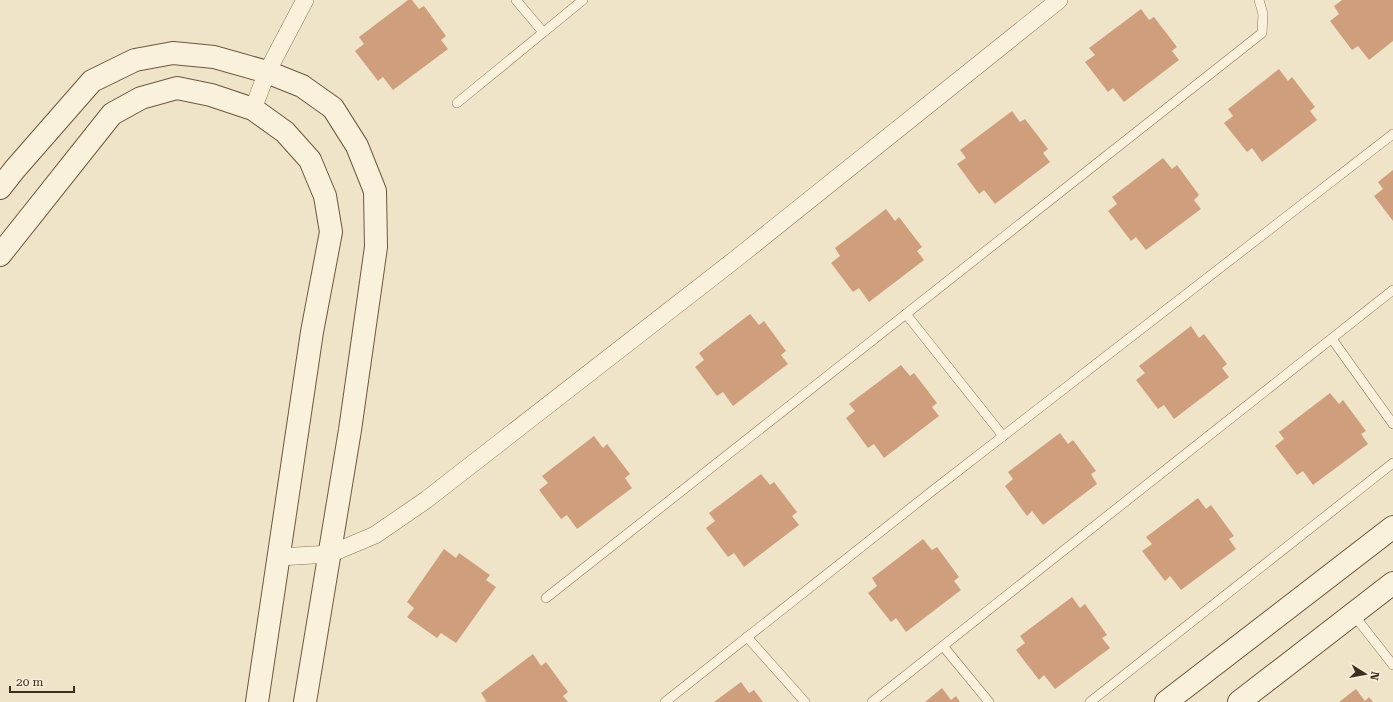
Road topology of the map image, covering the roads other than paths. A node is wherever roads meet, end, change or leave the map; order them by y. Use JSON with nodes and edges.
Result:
{"nodes":[{"id":1,"x":305,"y":0,"type":"edge"},
{"id":2,"x":516,"y":0,"type":"edge"},
{"id":3,"x":583,"y":0,"type":"edge"},
{"id":4,"x":1059,"y":0,"type":"edge"},
{"id":5,"x":1259,"y":0,"type":"edge"},
{"id":6,"x":543,"y":32,"type":"junction"},
{"id":7,"x":267,"y":72,"type":"junction"},
{"id":8,"x":457,"y":103,"type":"dead end"},
{"id":9,"x":253,"y":109,"type":"junction"},
{"id":10,"x":1393,"y":134,"type":"edge"},
{"id":11,"x":0,"y":188,"type":"edge"},
{"id":12,"x":0,"y":255,"type":"edge"},
{"id":13,"x":1393,"y":290,"type":"edge"},
{"id":14,"x":906,"y":314,"type":"junction"},
{"id":15,"x":1332,"y":339,"type":"junction"},
{"id":16,"x":1393,"y":424,"type":"edge"},
{"id":17,"x":1003,"y":436,"type":"junction"},
{"id":18,"x":1393,"y":463,"type":"edge"},
{"id":19,"x":1393,"y":526,"type":"edge"},
{"id":20,"x":330,"y":554,"type":"junction"},
{"id":21,"x":278,"y":558,"type":"junction"},
{"id":22,"x":1393,"y":583,"type":"edge"},
{"id":23,"x":546,"y":598,"type":"dead end"},
{"id":24,"x":1353,"y":614,"type":"junction"},
{"id":25,"x":747,"y":637,"type":"junction"},
{"id":26,"x":943,"y":646,"type":"junction"},
{"id":27,"x":1393,"y":665,"type":"edge"},
{"id":28,"x":257,"y":702,"type":"edge"},
{"id":29,"x":305,"y":702,"type":"edge"},
{"id":30,"x":665,"y":702,"type":"edge"},
{"id":31,"x":805,"y":702,"type":"edge"},
{"id":32,"x":872,"y":702,"type":"edge"},
{"id":33,"x":989,"y":702,"type":"edge"},
{"id":34,"x":1090,"y":702,"type":"edge"},
{"id":35,"x":1166,"y":702,"type":"edge"},
{"id":36,"x":1239,"y":702,"type":"edge"}],
"edges":[{"from":1,"to":7,"type":"street"},
{"from":2,"to":6,"type":"lane"},
{"from":3,"to":6,"type":"lane"},
{"from":4,"to":20,"type":"street"},
{"from":5,"to":14,"type":"lane"},
{"from":6,"to":8,"type":"lane"},
{"from":7,"to":9,"type":"street"},
{"from":7,"to":11,"type":"street"},
{"from":7,"to":20,"type":"street"},
{"from":9,"to":12,"type":"street"},
{"from":9,"to":21,"type":"street"},
{"from":10,"to":17,"type":"lane"},
{"from":13,"to":15,"type":"lane"},
{"from":14,"to":17,"type":"lane"},
{"from":14,"to":23,"type":"lane"},
{"from":15,"to":16,"type":"lane"},
{"from":15,"to":26,"type":"lane"},
{"from":17,"to":25,"type":"lane"},
{"from":18,"to":34,"type":"lane"},
{"from":19,"to":35,"type":"street"},
{"from":20,"to":21,"type":"street"},
{"from":20,"to":29,"type":"street"},
{"from":21,"to":28,"type":"street"},
{"from":22,"to":24,"type":"street"},
{"from":24,"to":27,"type":"lane"},
{"from":24,"to":36,"type":"street"},
{"from":25,"to":30,"type":"lane"},
{"from":25,"to":31,"type":"lane"},
{"from":26,"to":32,"type":"lane"},
{"from":26,"to":33,"type":"lane"}]}
